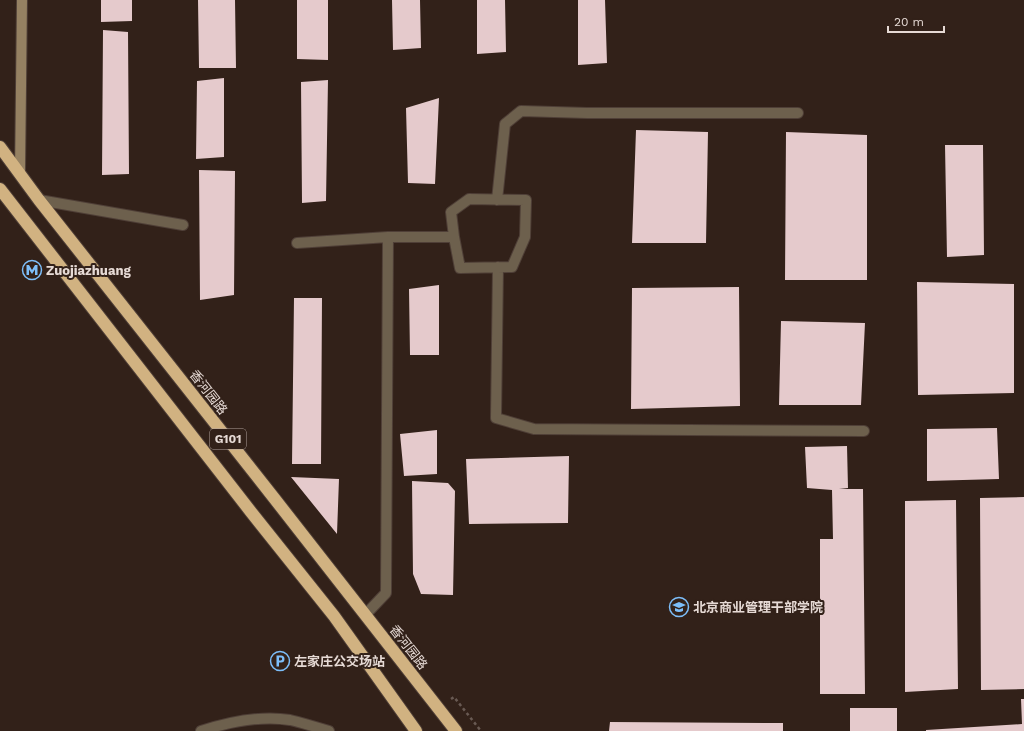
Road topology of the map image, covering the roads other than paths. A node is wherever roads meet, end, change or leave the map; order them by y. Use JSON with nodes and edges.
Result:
{"nodes":[{"id":1,"x":22,"y":0,"type":"edge"},
{"id":2,"x":798,"y":113,"type":"dead end"},
{"id":3,"x":0,"y":146,"type":"edge"},
{"id":4,"x":20,"y":173,"type":"junction"},
{"id":5,"x":0,"y":189,"type":"edge"},
{"id":6,"x":39,"y":200,"type":"junction"},
{"id":7,"x":497,"y":200,"type":"junction"},
{"id":8,"x":183,"y":225,"type":"dead end"},
{"id":9,"x":388,"y":237,"type":"junction"},
{"id":10,"x":454,"y":237,"type":"junction"},
{"id":11,"x":297,"y":243,"type":"dead end"},
{"id":12,"x":498,"y":267,"type":"junction"},
{"id":13,"x":864,"y":432,"type":"dead end"},
{"id":14,"x":366,"y":614,"type":"junction"},
{"id":15,"x":201,"y":731,"type":"edge"},
{"id":16,"x":329,"y":731,"type":"edge"},
{"id":17,"x":416,"y":731,"type":"edge"},
{"id":18,"x":456,"y":731,"type":"edge"}],
"edges":[{"from":1,"to":4,"type":"street"},
{"from":2,"to":7,"type":"street"},
{"from":3,"to":4,"type":"highway","name":"香河园路","number":"G101"},
{"from":4,"to":6,"type":"highway","name":"香河园路","number":"G101"},
{"from":5,"to":17,"type":"highway","number":"G101"},
{"from":6,"to":8,"type":"street"},
{"from":6,"to":14,"type":"highway","name":"香河园路","number":"G101"},
{"from":7,"to":10,"type":"street"},
{"from":7,"to":12,"type":"street"},
{"from":9,"to":10,"type":"street"},
{"from":9,"to":11,"type":"street"},
{"from":9,"to":14,"type":"street"},
{"from":10,"to":12,"type":"street"},
{"from":12,"to":13,"type":"street"},
{"from":14,"to":18,"type":"highway","name":"香河园路","number":"G101"},
{"from":15,"to":16,"type":"street"}]}
